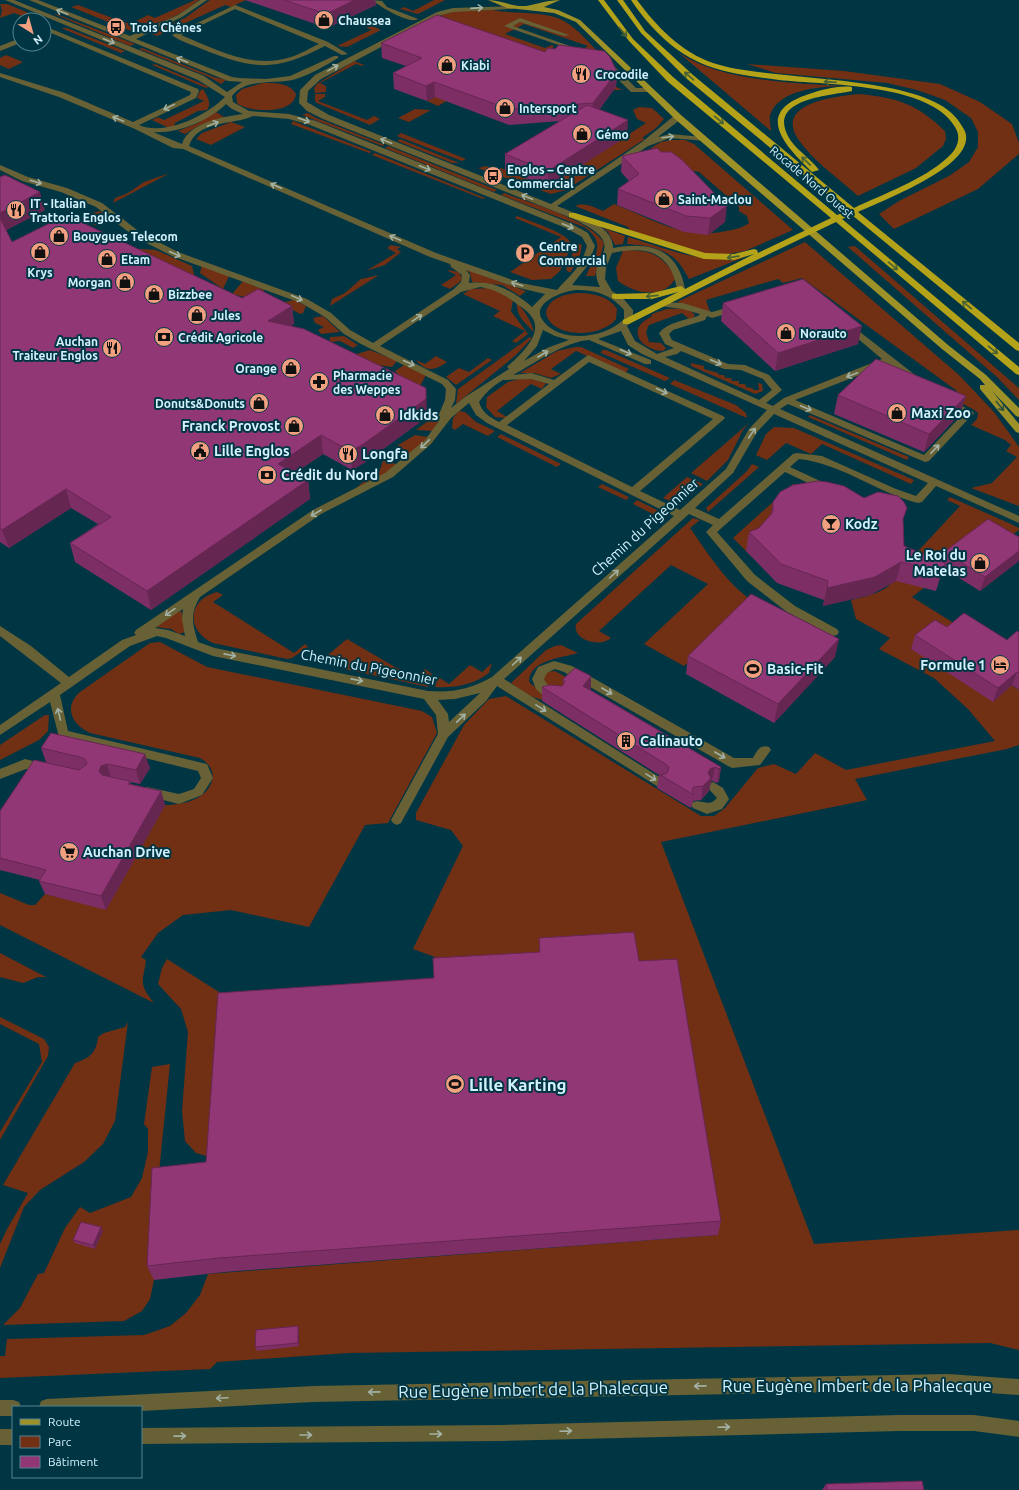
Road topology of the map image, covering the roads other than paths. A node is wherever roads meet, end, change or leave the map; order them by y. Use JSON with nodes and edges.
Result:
{"nodes":[{"id":1,"x":8,"y":0,"type":"edge"},
{"id":2,"x":204,"y":0,"type":"edge"},
{"id":3,"x":374,"y":0,"type":"edge"},
{"id":4,"x":491,"y":0,"type":"edge"},
{"id":5,"x":601,"y":0,"type":"edge"},
{"id":6,"x":620,"y":0,"type":"edge"},
{"id":7,"x":634,"y":0,"type":"edge"},
{"id":8,"x":34,"y":1,"type":"edge"},
{"id":9,"x":465,"y":2,"type":"dead end"},
{"id":10,"x":562,"y":3,"type":"edge"},
{"id":11,"x":512,"y":7,"type":"junction"},
{"id":12,"x":529,"y":7,"type":"junction"},
{"id":13,"x":433,"y":16,"type":"junction"},
{"id":14,"x":415,"y":19,"type":"junction"},
{"id":15,"x":62,"y":22,"type":"junction"},
{"id":16,"x":52,"y":26,"type":"edge"},
{"id":17,"x":436,"y":26,"type":"edge"},
{"id":18,"x":52,"y":32,"type":"edge"},
{"id":19,"x":592,"y":33,"type":"junction"},
{"id":20,"x":566,"y":35,"type":"dead end"},
{"id":21,"x":130,"y":39,"type":"junction"},
{"id":22,"x":326,"y":43,"type":"junction"},
{"id":23,"x":12,"y":44,"type":"edge"},
{"id":24,"x":0,"y":49,"type":"edge"},
{"id":25,"x":349,"y":51,"type":"junction"},
{"id":26,"x":586,"y":53,"type":"edge"},
{"id":27,"x":599,"y":57,"type":"edge"},
{"id":28,"x":332,"y":59,"type":"junction"},
{"id":29,"x":201,"y":68,"type":"junction"},
{"id":30,"x":0,"y":74,"type":"edge"},
{"id":31,"x":269,"y":79,"type":"junction"},
{"id":32,"x":260,"y":80,"type":"junction"},
{"id":33,"x":299,"y":90,"type":"junction"},
{"id":34,"x":649,"y":90,"type":"junction"},
{"id":35,"x":897,"y":91,"type":"junction"},
{"id":36,"x":228,"y":97,"type":"junction"},
{"id":37,"x":263,"y":114,"type":"junction"},
{"id":38,"x":678,"y":117,"type":"junction"},
{"id":39,"x":136,"y":126,"type":"junction"},
{"id":40,"x":704,"y":139,"type":"junction"},
{"id":41,"x":645,"y":144,"type":"junction"},
{"id":42,"x":185,"y":147,"type":"junction"},
{"id":43,"x":0,"y":168,"type":"edge"},
{"id":44,"x":832,"y":188,"type":"junction"},
{"id":45,"x":551,"y":207,"type":"junction"},
{"id":46,"x":572,"y":215,"type":"junction"},
{"id":47,"x":797,"y":238,"type":"junction"},
{"id":48,"x":608,"y":251,"type":"junction"},
{"id":49,"x":433,"y":255,"type":"junction"},
{"id":50,"x":741,"y":264,"type":"junction"},
{"id":51,"x":681,"y":289,"type":"junction"},
{"id":52,"x":457,"y":291,"type":"junction"},
{"id":53,"x":558,"y":291,"type":"junction"},
{"id":54,"x":612,"y":294,"type":"junction"},
{"id":55,"x":663,"y":304,"type":"junction"},
{"id":56,"x":749,"y":304,"type":"edge"},
{"id":57,"x":704,"y":314,"type":"junction"},
{"id":58,"x":537,"y":318,"type":"junction"},
{"id":59,"x":843,"y":323,"type":"edge"},
{"id":60,"x":624,"y":324,"type":"junction"},
{"id":61,"x":579,"y":339,"type":"junction"},
{"id":62,"x":589,"y":339,"type":"junction"},
{"id":63,"x":374,"y":347,"type":"junction"},
{"id":64,"x":680,"y":347,"type":"junction"},
{"id":65,"x":945,"y":347,"type":"junction"},
{"id":66,"x":1019,"y":348,"type":"edge"},
{"id":67,"x":656,"y":357,"type":"junction"},
{"id":68,"x":889,"y":360,"type":"junction"},
{"id":69,"x":1019,"y":372,"type":"edge"},
{"id":70,"x":497,"y":380,"type":"junction"},
{"id":71,"x":556,"y":383,"type":"junction"},
{"id":72,"x":926,"y":387,"type":"edge"},
{"id":73,"x":484,"y":389,"type":"junction"},
{"id":74,"x":938,"y":396,"type":"edge"},
{"id":75,"x":743,"y":397,"type":"junction"},
{"id":76,"x":787,"y":400,"type":"junction"},
{"id":77,"x":759,"y":404,"type":"junction"},
{"id":78,"x":772,"y":410,"type":"junction"},
{"id":79,"x":1019,"y":414,"type":"edge"},
{"id":80,"x":442,"y":425,"type":"junction"},
{"id":81,"x":500,"y":426,"type":"junction"},
{"id":82,"x":1019,"y":430,"type":"edge"},
{"id":83,"x":784,"y":468,"type":"junction"},
{"id":84,"x":935,"y":481,"type":"junction"},
{"id":85,"x":633,"y":491,"type":"junction"},
{"id":86,"x":892,"y":491,"type":"junction"},
{"id":87,"x":838,"y":493,"type":"edge"},
{"id":88,"x":966,"y":495,"type":"junction"},
{"id":89,"x":884,"y":500,"type":"edge"},
{"id":90,"x":685,"y":512,"type":"junction"},
{"id":91,"x":1019,"y":513,"type":"edge"},
{"id":92,"x":1019,"y":520,"type":"edge"},
{"id":93,"x":720,"y":524,"type":"junction"},
{"id":94,"x":202,"y":590,"type":"junction"},
{"id":95,"x":0,"y":630,"type":"edge"},
{"id":96,"x":833,"y":632,"type":"dead end"},
{"id":97,"x":126,"y":643,"type":"junction"},
{"id":98,"x":192,"y":644,"type":"junction"},
{"id":99,"x":496,"y":680,"type":"junction"},
{"id":100,"x":69,"y":683,"type":"junction"},
{"id":101,"x":54,"y":694,"type":"junction"},
{"id":102,"x":428,"y":695,"type":"junction"},
{"id":103,"x":557,"y":696,"type":"edge"},
{"id":104,"x":0,"y":731,"type":"edge"},
{"id":105,"x":444,"y":734,"type":"junction"},
{"id":106,"x":765,"y":750,"type":"dead end"},
{"id":107,"x":54,"y":770,"type":"edge"},
{"id":108,"x":0,"y":774,"type":"edge"},
{"id":109,"x":660,"y":783,"type":"edge"},
{"id":110,"x":713,"y":787,"type":"dead end"},
{"id":111,"x":134,"y":789,"type":"edge"},
{"id":112,"x":697,"y":805,"type":"dead end"},
{"id":113,"x":397,"y":820,"type":"dead end"},
{"id":114,"x":1019,"y":1387,"type":"edge"},
{"id":115,"x":68,"y":1406,"type":"edge"},
{"id":116,"x":0,"y":1408,"type":"edge"},
{"id":117,"x":12,"y":1408,"type":"edge"},
{"id":118,"x":1019,"y":1429,"type":"edge"},
{"id":119,"x":142,"y":1436,"type":"edge"},
{"id":120,"x":0,"y":1437,"type":"edge"},
{"id":121,"x":12,"y":1437,"type":"edge"}],
"edges":[{"from":1,"to":15,"type":"street"},
{"from":2,"to":21,"type":"street"},
{"from":3,"to":14,"type":"street"},
{"from":4,"to":11,"type":"main road"},
{"from":5,"to":69,"type":"highway","name":"Rocade Nord Ouest","one_way":true},
{"from":44,"to":6,"type":"highway","name":"Rocade Nord Ouest","one_way":true},
{"from":35,"to":7,"type":"highway","one_way":true},
{"from":21,"to":8,"type":"street","one_way":true},
{"from":9,"to":14,"type":"street"},
{"from":10,"to":12,"type":"main road"},
{"from":10,"to":19,"type":"main road"},
{"from":11,"to":12,"type":"main road"},
{"from":13,"to":11,"type":"street","one_way":true},
{"from":12,"to":19,"type":"main road"},
{"from":13,"to":17,"type":"street"},
{"from":33,"to":13,"type":"street","one_way":true},
{"from":14,"to":25,"type":"street"},
{"from":15,"to":16,"type":"street"},
{"from":15,"to":36,"type":"street","one_way":true},
{"from":18,"to":39,"type":"street","one_way":true},
{"from":19,"to":34,"type":"main road"},
{"from":20,"to":26,"type":"street"},
{"from":29,"to":21,"type":"street","one_way":true},
{"from":22,"to":22,"type":"street"},
{"from":22,"to":25,"type":"street"},
{"from":23,"to":24,"type":"street"},
{"from":25,"to":28,"type":"street"},
{"from":27,"to":34,"type":"street"},
{"from":28,"to":29,"type":"street"},
{"from":28,"to":31,"type":"street"},
{"from":29,"to":32,"type":"street"},
{"from":39,"to":30,"type":"street","one_way":true},
{"from":31,"to":32,"type":"street"},
{"from":31,"to":33,"type":"street"},
{"from":32,"to":36,"type":"street"},
{"from":33,"to":37,"type":"street"},
{"from":45,"to":33,"type":"street","one_way":true},
{"from":34,"to":38,"type":"main road"},
{"from":44,"to":35,"type":"highway","one_way":true},
{"from":35,"to":47,"type":"highway"},
{"from":36,"to":37,"type":"street"},
{"from":36,"to":39,"type":"street"},
{"from":42,"to":37,"type":"street","one_way":true},
{"from":37,"to":53,"type":"street","one_way":true},
{"from":38,"to":40,"type":"main road"},
{"from":38,"to":41,"type":"street"},
{"from":39,"to":42,"type":"street"},
{"from":41,"to":40,"type":"street","one_way":true},
{"from":40,"to":65,"type":"main road"},
{"from":41,"to":45,"type":"street"},
{"from":49,"to":42,"type":"street","one_way":true},
{"from":43,"to":63,"type":"street","one_way":true},
{"from":66,"to":44,"type":"highway","name":"Rocade Nord Ouest","one_way":true},
{"from":45,"to":46,"type":"street"},
{"from":47,"to":46,"type":"highway","one_way":true},
{"from":46,"to":48,"type":"street"},
{"from":47,"to":50,"type":"highway"},
{"from":48,"to":51,"type":"street"},
{"from":48,"to":54,"type":"street"},
{"from":49,"to":52,"type":"street"},
{"from":53,"to":49,"type":"street","one_way":true},
{"from":50,"to":51,"type":"highway"},
{"from":50,"to":55,"type":"highway"},
{"from":51,"to":54,"type":"highway","one_way":true},
{"from":52,"to":58,"type":"street"},
{"from":63,"to":52,"type":"street","one_way":true},
{"from":53,"to":54,"type":"street"},
{"from":53,"to":58,"type":"street"},
{"from":54,"to":60,"type":"street"},
{"from":55,"to":57,"type":"street"},
{"from":55,"to":60,"type":"highway"},
{"from":56,"to":57,"type":"street"},
{"from":57,"to":64,"type":"street"},
{"from":58,"to":61,"type":"street"},
{"from":58,"to":70,"type":"street"},
{"from":59,"to":68,"type":"street"},
{"from":60,"to":62,"type":"street"},
{"from":60,"to":67,"type":"street"},
{"from":61,"to":62,"type":"street"},
{"from":70,"to":61,"type":"street","one_way":true},
{"from":62,"to":75,"type":"street","one_way":true},
{"from":63,"to":80,"type":"street","one_way":true},
{"from":64,"to":67,"type":"street"},
{"from":64,"to":77,"type":"street","one_way":true},
{"from":65,"to":79,"type":"main road"},
{"from":65,"to":82,"type":"main road","one_way":true},
{"from":67,"to":75,"type":"street"},
{"from":68,"to":72,"type":"street"},
{"from":68,"to":76,"type":"street","name":"Chemin du Pigeonnier","one_way":true},
{"from":70,"to":71,"type":"street"},
{"from":70,"to":73,"type":"street"},
{"from":71,"to":81,"type":"street"},
{"from":71,"to":85,"type":"street","one_way":true},
{"from":73,"to":80,"type":"street"},
{"from":73,"to":81,"type":"street"},
{"from":76,"to":74,"type":"street","one_way":true},
{"from":75,"to":77,"type":"street"},
{"from":76,"to":78,"type":"street","name":"Chemin du Pigeonnier"},
{"from":77,"to":78,"type":"street"},
{"from":78,"to":84,"type":"street"},
{"from":90,"to":78,"type":"street","name":"Chemin du Pigeonnier","one_way":true},
{"from":80,"to":94,"type":"street","one_way":true},
{"from":81,"to":85,"type":"street"},
{"from":83,"to":86,"type":"street"},
{"from":83,"to":87,"type":"street"},
{"from":83,"to":93,"type":"street"},
{"from":84,"to":86,"type":"street"},
{"from":84,"to":88,"type":"street"},
{"from":85,"to":90,"type":"street"},
{"from":86,"to":89,"type":"street"},
{"from":88,"to":91,"type":"street"},
{"from":88,"to":92,"type":"street"},
{"from":90,"to":93,"type":"street"},
{"from":99,"to":90,"type":"street","name":"Chemin du Pigeonnier","one_way":true},
{"from":93,"to":96,"type":"street"},
{"from":94,"to":97,"type":"street","one_way":true},
{"from":94,"to":98,"type":"street"},
{"from":95,"to":100,"type":"street"},
{"from":97,"to":98,"type":"street","name":"Chemin du Pigeonnier"},
{"from":97,"to":100,"type":"street","name":"Chemin du Pigeonnier"},
{"from":98,"to":102,"type":"street","name":"Chemin du Pigeonnier","one_way":true},
{"from":99,"to":102,"type":"street","name":"Chemin du Pigeonnier"},
{"from":105,"to":99,"type":"street","one_way":true},
{"from":99,"to":109,"type":"street","one_way":true},
{"from":100,"to":101,"type":"street","name":"Chemin du Pigeonnier"},
{"from":101,"to":104,"type":"street","name":"Chemin du Pigeonnier"},
{"from":111,"to":101,"type":"street","one_way":true},
{"from":102,"to":105,"type":"street"},
{"from":103,"to":106,"type":"street","one_way":true},
{"from":105,"to":113,"type":"street"},
{"from":107,"to":108,"type":"street"},
{"from":110,"to":112,"type":"street"},
{"from":114,"to":115,"type":"street","name":"Rue Eugène Imbert de la Phalecque","one_way":true},
{"from":116,"to":117,"type":"street"},
{"from":119,"to":118,"type":"street","one_way":true},
{"from":120,"to":121,"type":"street"}]}
